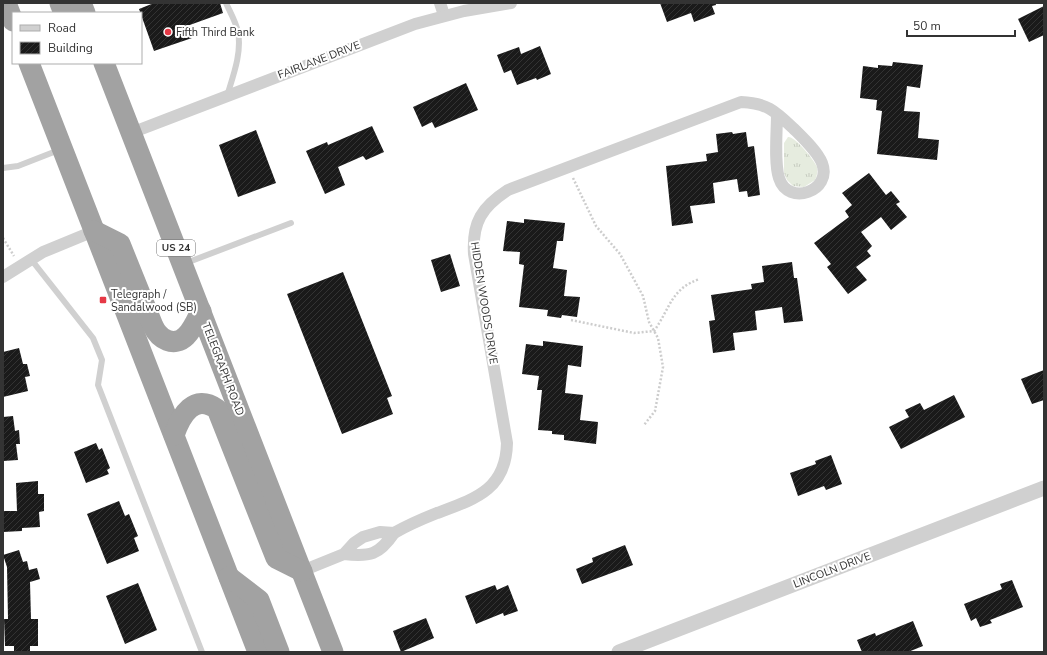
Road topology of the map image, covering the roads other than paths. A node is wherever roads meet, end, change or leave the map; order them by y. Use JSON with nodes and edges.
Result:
{"nodes":[{"id":1,"x":6,"y":3,"type":"edge"},
{"id":2,"x":60,"y":3,"type":"edge"},
{"id":3,"x":226,"y":3,"type":"edge"},
{"id":4,"x":440,"y":3,"type":"edge"},
{"id":5,"x":511,"y":3,"type":"edge"},
{"id":6,"x":80,"y":8,"type":"edge"},
{"id":7,"x":444,"y":15,"type":"junction"},
{"id":8,"x":12,"y":18,"type":"edge"},
{"id":9,"x":29,"y":64,"type":"edge"},
{"id":10,"x":104,"y":64,"type":"edge"},
{"id":11,"x":226,"y":96,"type":"junction"},
{"id":12,"x":778,"y":114,"type":"junction"},
{"id":13,"x":131,"y":133,"type":"junction"},
{"id":14,"x":63,"y":148,"type":"junction"},
{"id":15,"x":3,"y":168,"type":"edge"},
{"id":16,"x":291,"y":223,"type":"dead end"},
{"id":17,"x":94,"y":231,"type":"junction"},
{"id":18,"x":25,"y":262,"type":"junction"},
{"id":19,"x":182,"y":264,"type":"junction"},
{"id":20,"x":3,"y":277,"type":"edge"},
{"id":21,"x":200,"y":311,"type":"junction"},
{"id":22,"x":174,"y":435,"type":"junction"},
{"id":23,"x":1044,"y":488,"type":"edge"},
{"id":24,"x":394,"y":533,"type":"junction"},
{"id":25,"x":344,"y":554,"type":"junction"},
{"id":26,"x":302,"y":571,"type":"junction"},
{"id":27,"x":229,"y":577,"type":"junction"},
{"id":28,"x":202,"y":652,"type":"edge"},
{"id":29,"x":258,"y":652,"type":"edge"},
{"id":30,"x":280,"y":652,"type":"edge"},
{"id":31,"x":333,"y":652,"type":"edge"},
{"id":32,"x":620,"y":652,"type":"edge"}],
"edges":[{"from":1,"to":8,"type":"highway"},
{"from":2,"to":6,"type":"highway"},
{"from":3,"to":11,"type":"lane"},
{"from":4,"to":7,"type":"street"},
{"from":5,"to":7,"type":"street","name":"FAIRLANE DRIVE"},
{"from":7,"to":11,"type":"street","name":"FAIRLANE DRIVE"},
{"from":9,"to":14,"type":"highway"},
{"from":10,"to":13,"type":"highway","name":"TELEGRAPH ROAD","number":"US 24"},
{"from":11,"to":13,"type":"street","name":"FAIRLANE DRIVE"},
{"from":12,"to":12,"type":"street","name":"HIDDEN WOODS DRIVE"},
{"from":12,"to":24,"type":"street","name":"HIDDEN WOODS DRIVE"},
{"from":13,"to":19,"type":"highway","name":"TELEGRAPH ROAD","number":"US 24"},
{"from":14,"to":15,"type":"lane"},
{"from":14,"to":17,"type":"highway"},
{"from":16,"to":19,"type":"lane"},
{"from":17,"to":18,"type":"street"},
{"from":17,"to":21,"type":"highway"},
{"from":17,"to":22,"type":"highway"},
{"from":18,"to":20,"type":"street"},
{"from":18,"to":28,"type":"lane"},
{"from":19,"to":21,"type":"highway","name":"TELEGRAPH ROAD","number":"US 24"},
{"from":21,"to":26,"type":"highway","name":"TELEGRAPH ROAD","number":"US 24"},
{"from":22,"to":26,"type":"highway"},
{"from":22,"to":27,"type":"highway"},
{"from":23,"to":32,"type":"street","name":"LINCOLN DRIVE"},
{"from":24,"to":25,"type":"street","name":"HIDDEN WOODS DRIVE"},
{"from":24,"to":25,"type":"street","name":"HIDDEN WOODS DRIVE"},
{"from":25,"to":26,"type":"street","name":"HIDDEN WOODS DRIVE"},
{"from":26,"to":31,"type":"highway","name":"TELEGRAPH ROAD","number":"US 24"},
{"from":27,"to":29,"type":"highway"},
{"from":27,"to":30,"type":"highway"}]}
